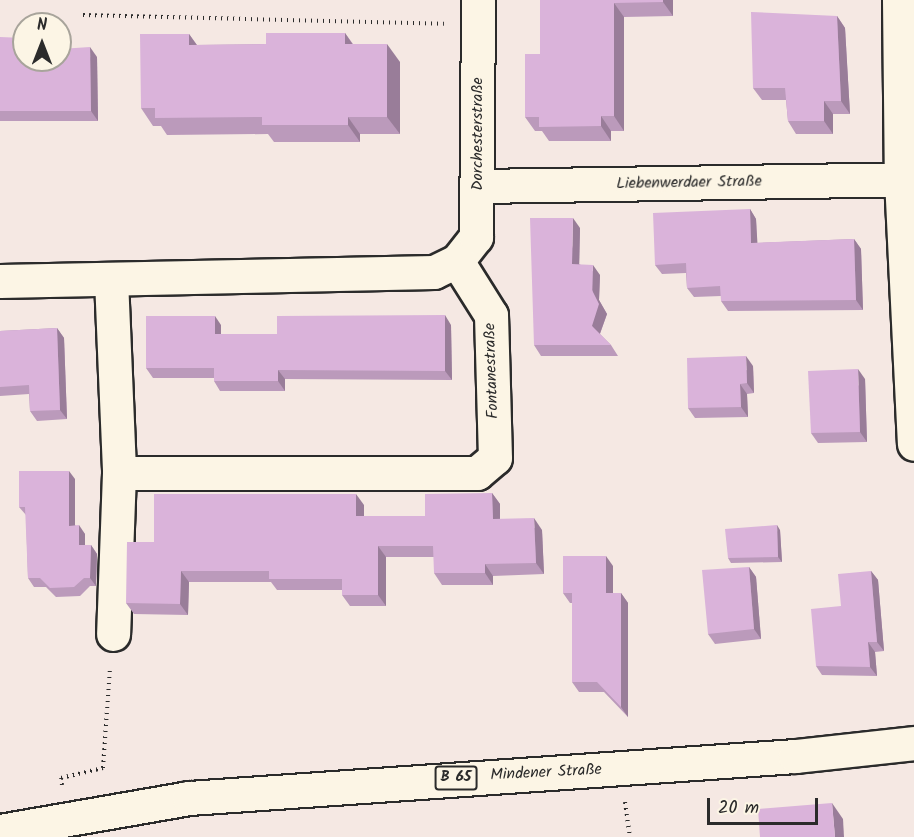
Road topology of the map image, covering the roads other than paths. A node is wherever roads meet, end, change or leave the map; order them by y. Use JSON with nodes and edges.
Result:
{"nodes":[{"id":1,"x":899,"y":0,"type":"edge"},
{"id":2,"x":478,"y":13,"type":"edge"},
{"id":3,"x":907,"y":179,"type":"edge"},
{"id":4,"x":478,"y":186,"type":"junction"},
{"id":5,"x":457,"y":261,"type":"junction"},
{"id":6,"x":111,"y":279,"type":"junction"},
{"id":7,"x":0,"y":281,"type":"edge"},
{"id":8,"x":914,"y":444,"type":"edge"},
{"id":9,"x":119,"y":473,"type":"junction"},
{"id":10,"x":112,"y":634,"type":"road end"},
{"id":11,"x":914,"y":743,"type":"edge"},
{"id":12,"x":0,"y":831,"type":"edge"}],
"edges":[{"from":1,"to":3,"type":"street"},
{"from":2,"to":4,"type":"street","name":"Dorchesterstraße"},
{"from":3,"to":4,"type":"street","name":"Liebenwerdaer Straße"},
{"from":3,"to":8,"type":"street"},
{"from":4,"to":5,"type":"street","name":"Dorchesterstraße"},
{"from":5,"to":6,"type":"street"},
{"from":5,"to":9,"type":"street","name":"Fontanestraße"},
{"from":6,"to":7,"type":"street"},
{"from":6,"to":9,"type":"street"},
{"from":9,"to":10,"type":"street"},
{"from":11,"to":12,"type":"street","name":"Mindener Straße","number":"B 65"}]}
